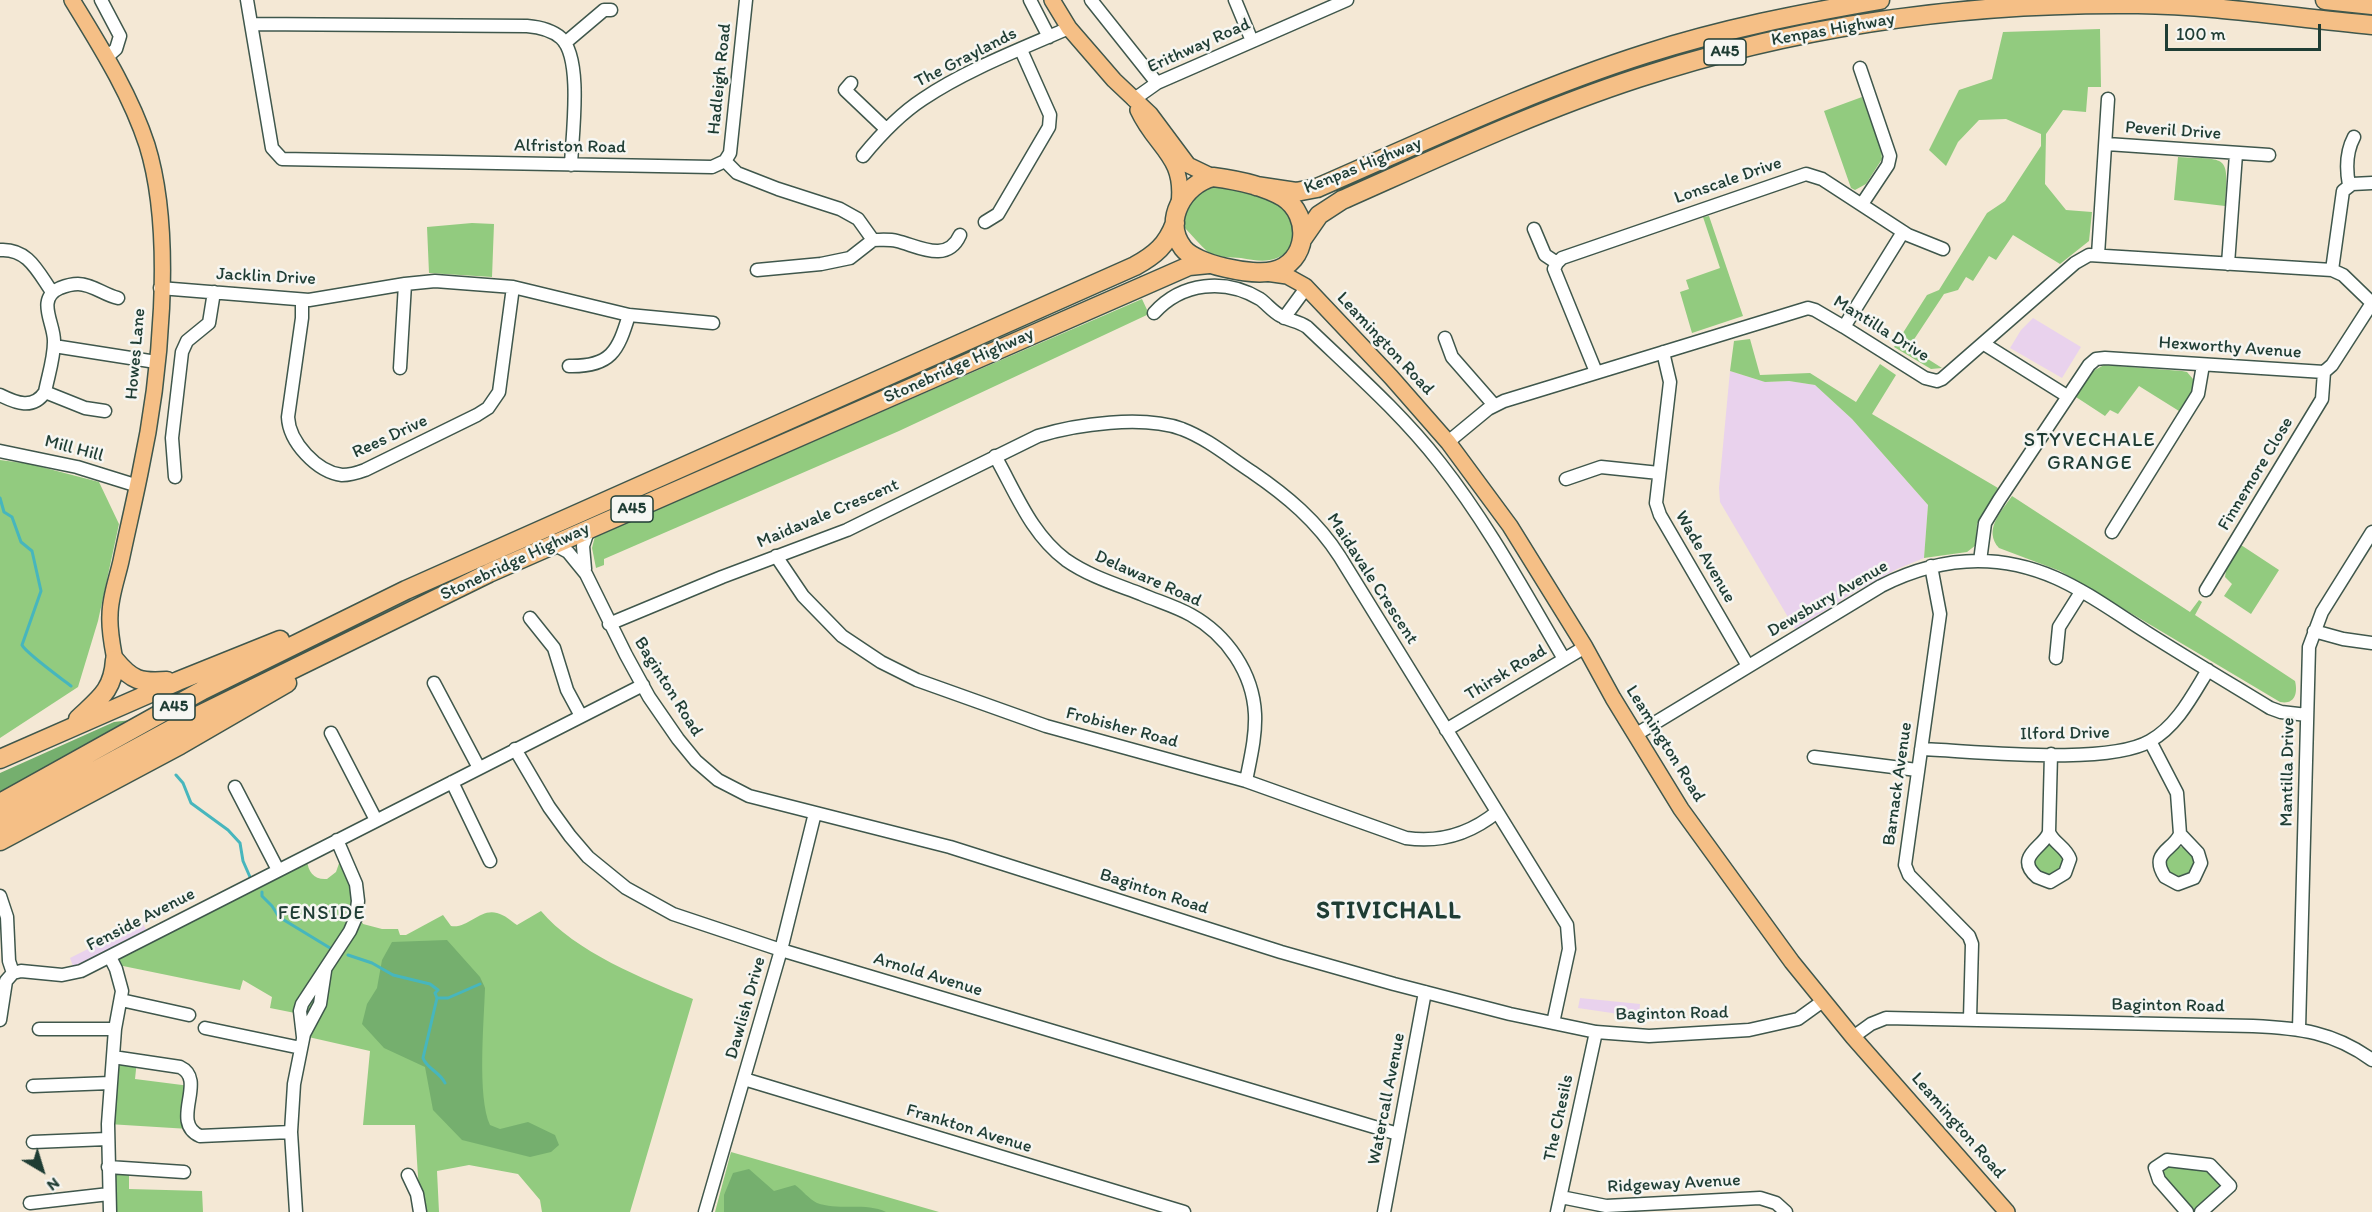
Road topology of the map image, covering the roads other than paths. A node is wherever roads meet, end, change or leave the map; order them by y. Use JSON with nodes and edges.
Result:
{"nodes":[{"id":1,"x":72,"y":0,"type":"edge"},
{"id":2,"x":101,"y":0,"type":"edge"},
{"id":3,"x":247,"y":0,"type":"edge"},
{"id":4,"x":746,"y":0,"type":"edge"},
{"id":5,"x":1030,"y":0,"type":"edge"},
{"id":6,"x":1052,"y":0,"type":"edge"},
{"id":7,"x":1091,"y":0,"type":"edge"},
{"id":8,"x":1235,"y":0,"type":"edge"},
{"id":9,"x":1347,"y":0,"type":"edge"},
{"id":10,"x":1880,"y":0,"type":"edge"},
{"id":11,"x":2162,"y":0,"type":"edge"},
{"id":12,"x":2325,"y":0,"type":"edge"},
{"id":13,"x":2372,"y":5,"type":"edge"},
{"id":14,"x":2188,"y":7,"type":"junction"},
{"id":15,"x":611,"y":10,"type":"dead end"},
{"id":16,"x":251,"y":24,"type":"junction"},
{"id":17,"x":2372,"y":25,"type":"edge"},
{"id":18,"x":1069,"y":28,"type":"junction"},
{"id":19,"x":1049,"y":37,"type":"junction"},
{"id":20,"x":1252,"y":41,"type":"junction"},
{"id":21,"x":565,"y":43,"type":"junction"},
{"id":22,"x":1021,"y":50,"type":"junction"},
{"id":23,"x":107,"y":57,"type":"junction"},
{"id":24,"x":1860,"y":68,"type":"dead end"},
{"id":25,"x":851,"y":83,"type":"dead end"},
{"id":26,"x":1157,"y":83,"type":"junction"},
{"id":27,"x":2108,"y":99,"type":"dead end"},
{"id":28,"x":1133,"y":100,"type":"junction"},
{"id":29,"x":886,"y":129,"type":"junction"},
{"id":30,"x":2354,"y":137,"type":"dead end"},
{"id":31,"x":2107,"y":144,"type":"junction"},
{"id":32,"x":2236,"y":154,"type":"junction"},
{"id":33,"x":2270,"y":155,"type":"dead end"},
{"id":34,"x":863,"y":156,"type":"dead end"},
{"id":35,"x":725,"y":161,"type":"junction"},
{"id":36,"x":571,"y":165,"type":"junction"},
{"id":37,"x":1213,"y":177,"type":"junction"},
{"id":38,"x":2372,"y":183,"type":"edge"},
{"id":39,"x":2349,"y":185,"type":"junction"},
{"id":40,"x":1256,"y":186,"type":"junction"},
{"id":41,"x":1179,"y":204,"type":"junction"},
{"id":42,"x":1862,"y":204,"type":"junction"},
{"id":43,"x":985,"y":222,"type":"dead end"},
{"id":44,"x":1176,"y":223,"type":"junction"},
{"id":45,"x":1534,"y":229,"type":"dead end"},
{"id":46,"x":1903,"y":232,"type":"junction"},
{"id":47,"x":960,"y":235,"type":"dead end"},
{"id":48,"x":873,"y":240,"type":"junction"},
{"id":49,"x":1302,"y":244,"type":"junction"},
{"id":50,"x":1942,"y":249,"type":"dead end"},
{"id":51,"x":0,"y":250,"type":"edge"},
{"id":52,"x":2098,"y":255,"type":"junction"},
{"id":53,"x":1557,"y":263,"type":"junction"},
{"id":54,"x":1209,"y":264,"type":"junction"},
{"id":55,"x":2228,"y":264,"type":"junction"},
{"id":56,"x":757,"y":270,"type":"dead end"},
{"id":57,"x":2332,"y":270,"type":"junction"},
{"id":58,"x":1266,"y":273,"type":"junction"},
{"id":59,"x":405,"y":284,"type":"junction"},
{"id":60,"x":513,"y":287,"type":"junction"},
{"id":61,"x":1305,"y":287,"type":"junction"},
{"id":62,"x":160,"y":288,"type":"junction"},
{"id":63,"x":52,"y":292,"type":"junction"},
{"id":64,"x":214,"y":292,"type":"junction"},
{"id":65,"x":118,"y":298,"type":"dead end"},
{"id":66,"x":302,"y":300,"type":"junction"},
{"id":67,"x":2372,"y":303,"type":"edge"},
{"id":68,"x":1154,"y":312,"type":"dead end"},
{"id":69,"x":628,"y":315,"type":"junction"},
{"id":70,"x":1284,"y":318,"type":"junction"},
{"id":71,"x":713,"y":323,"type":"dead end"},
{"id":72,"x":1844,"y":327,"type":"junction"},
{"id":73,"x":1445,"y":338,"type":"dead end"},
{"id":74,"x":1984,"y":344,"type":"junction"},
{"id":75,"x":54,"y":346,"type":"junction"},
{"id":76,"x":1663,"y":352,"type":"junction"},
{"id":77,"x":156,"y":362,"type":"junction"},
{"id":78,"x":2203,"y":365,"type":"junction"},
{"id":79,"x":569,"y":366,"type":"dead end"},
{"id":80,"x":400,"y":368,"type":"dead end"},
{"id":81,"x":1596,"y":372,"type":"junction"},
{"id":82,"x":2324,"y":372,"type":"junction"},
{"id":83,"x":45,"y":392,"type":"junction"},
{"id":84,"x":0,"y":395,"type":"edge"},
{"id":85,"x":2067,"y":396,"type":"junction"},
{"id":86,"x":1494,"y":405,"type":"junction"},
{"id":87,"x":105,"y":411,"type":"dead end"},
{"id":88,"x":1448,"y":442,"type":"junction"},
{"id":89,"x":0,"y":451,"type":"edge"},
{"id":90,"x":995,"y":456,"type":"junction"},
{"id":91,"x":1659,"y":473,"type":"junction"},
{"id":92,"x":175,"y":477,"type":"dead end"},
{"id":93,"x":1566,"y":479,"type":"dead end"},
{"id":94,"x":138,"y":486,"type":"junction"},
{"id":95,"x":590,"y":527,"type":"junction"},
{"id":96,"x":2112,"y":532,"type":"dead end"},
{"id":97,"x":2372,"y":532,"type":"edge"},
{"id":98,"x":552,"y":544,"type":"junction"},
{"id":99,"x":776,"y":556,"type":"junction"},
{"id":100,"x":1980,"y":561,"type":"junction"},
{"id":101,"x":1932,"y":566,"type":"junction"},
{"id":102,"x":586,"y":573,"type":"junction"},
{"id":103,"x":2206,"y":590,"type":"dead end"},
{"id":104,"x":2081,"y":592,"type":"junction"},
{"id":105,"x":350,"y":617,"type":"junction"},
{"id":106,"x":530,"y":618,"type":"dead end"},
{"id":107,"x":609,"y":624,"type":"junction"},
{"id":108,"x":2314,"y":631,"type":"junction"},
{"id":109,"x":2372,"y":643,"type":"edge"},
{"id":110,"x":340,"y":645,"type":"junction"},
{"id":111,"x":1585,"y":647,"type":"junction"},
{"id":112,"x":1564,"y":659,"type":"junction"},
{"id":113,"x":115,"y":660,"type":"junction"},
{"id":114,"x":2056,"y":662,"type":"dead end"},
{"id":115,"x":1748,"y":666,"type":"junction"},
{"id":116,"x":2208,"y":670,"type":"junction"},
{"id":117,"x":178,"y":681,"type":"junction"},
{"id":118,"x":434,"y":683,"type":"dead end"},
{"id":119,"x":643,"y":685,"type":"junction"},
{"id":120,"x":2307,"y":715,"type":"junction"},
{"id":121,"x":581,"y":716,"type":"junction"},
{"id":122,"x":1446,"y":730,"type":"junction"},
{"id":123,"x":65,"y":731,"type":"junction"},
{"id":124,"x":331,"y":733,"type":"dead end"},
{"id":125,"x":1635,"y":735,"type":"junction"},
{"id":126,"x":2150,"y":741,"type":"junction"},
{"id":127,"x":515,"y":749,"type":"junction"},
{"id":128,"x":1921,"y":750,"type":"junction"},
{"id":129,"x":2051,"y":754,"type":"junction"},
{"id":130,"x":1814,"y":756,"type":"dead end"},
{"id":131,"x":0,"y":759,"type":"edge"},
{"id":132,"x":479,"y":768,"type":"junction"},
{"id":133,"x":1917,"y":770,"type":"junction"},
{"id":134,"x":452,"y":782,"type":"junction"},
{"id":135,"x":1246,"y":782,"type":"junction"},
{"id":136,"x":235,"y":787,"type":"dead end"},
{"id":137,"x":0,"y":803,"type":"edge"},
{"id":138,"x":1497,"y":812,"type":"junction"},
{"id":139,"x":815,"y":813,"type":"junction"},
{"id":140,"x":376,"y":820,"type":"junction"},
{"id":141,"x":0,"y":822,"type":"edge"},
{"id":142,"x":2049,"y":832,"type":"dead end"},
{"id":143,"x":2180,"y":834,"type":"dead end"},
{"id":144,"x":338,"y":840,"type":"junction"},
{"id":145,"x":0,"y":841,"type":"edge"},
{"id":146,"x":490,"y":861,"type":"dead end"},
{"id":147,"x":278,"y":870,"type":"junction"},
{"id":148,"x":0,"y":896,"type":"edge"},
{"id":149,"x":781,"y":950,"type":"junction"},
{"id":150,"x":110,"y":957,"type":"junction"},
{"id":151,"x":13,"y":973,"type":"junction"},
{"id":152,"x":1425,"y":992,"type":"junction"},
{"id":153,"x":121,"y":1000,"type":"junction"},
{"id":154,"x":1823,"y":1001,"type":"junction"},
{"id":155,"x":189,"y":1015,"type":"dead end"},
{"id":156,"x":1970,"y":1019,"type":"junction"},
{"id":157,"x":0,"y":1020,"type":"edge"},
{"id":158,"x":1553,"y":1023,"type":"junction"},
{"id":159,"x":205,"y":1028,"type":"dead end"},
{"id":160,"x":39,"y":1029,"type":"dead end"},
{"id":161,"x":115,"y":1029,"type":"junction"},
{"id":162,"x":2299,"y":1029,"type":"junction"},
{"id":163,"x":1596,"y":1032,"type":"junction"},
{"id":164,"x":1853,"y":1037,"type":"junction"},
{"id":165,"x":302,"y":1043,"type":"junction"},
{"id":166,"x":113,"y":1057,"type":"junction"},
{"id":167,"x":2372,"y":1060,"type":"edge"},
{"id":168,"x":744,"y":1079,"type":"junction"},
{"id":169,"x":110,"y":1083,"type":"junction"},
{"id":170,"x":33,"y":1086,"type":"dead end"},
{"id":171,"x":291,"y":1132,"type":"junction"},
{"id":172,"x":1398,"y":1134,"type":"junction"},
{"id":173,"x":107,"y":1139,"type":"junction"},
{"id":174,"x":33,"y":1142,"type":"dead end"},
{"id":175,"x":108,"y":1167,"type":"junction"},
{"id":176,"x":184,"y":1172,"type":"dead end"},
{"id":177,"x":408,"y":1175,"type":"dead end"},
{"id":178,"x":109,"y":1194,"type":"junction"},
{"id":179,"x":1561,"y":1197,"type":"junction"},
{"id":180,"x":30,"y":1203,"type":"dead end"},
{"id":181,"x":110,"y":1212,"type":"edge"},
{"id":182,"x":295,"y":1212,"type":"edge"},
{"id":183,"x":420,"y":1212,"type":"edge"},
{"id":184,"x":705,"y":1212,"type":"edge"},
{"id":185,"x":1184,"y":1212,"type":"edge"},
{"id":186,"x":1384,"y":1212,"type":"edge"},
{"id":187,"x":1557,"y":1212,"type":"edge"},
{"id":188,"x":1786,"y":1212,"type":"edge"},
{"id":189,"x":2007,"y":1212,"type":"edge"},
{"id":190,"x":2187,"y":1212,"type":"edge"},
{"id":191,"x":2201,"y":1212,"type":"edge"}],
"edges":[{"from":1,"to":23,"type":"main road","name":"Howes Lane"},
{"from":2,"to":23,"type":"street"},
{"from":3,"to":16,"type":"street","name":"Alfriston Road"},
{"from":4,"to":35,"type":"street","name":"Hadleigh Road"},
{"from":5,"to":19,"type":"street"},
{"from":6,"to":18,"type":"main road"},
{"from":7,"to":26,"type":"street"},
{"from":8,"to":20,"type":"street"},
{"from":9,"to":20,"type":"street","name":"Erithway Road"},
{"from":10,"to":40,"type":"highway","name":"Kenpas Highway","number":"A45"},
{"from":11,"to":14,"type":"highway"},
{"from":12,"to":13,"type":"highway"},
{"from":14,"to":17,"type":"highway","name":"Kenpas Highway","number":"A45"},
{"from":14,"to":49,"type":"highway","name":"Kenpas Highway","number":"A45"},
{"from":15,"to":21,"type":"street"},
{"from":16,"to":21,"type":"street"},
{"from":16,"to":36,"type":"street","name":"Alfriston Road"},
{"from":18,"to":19,"type":"street","name":"The Graylands"},
{"from":18,"to":28,"type":"main road"},
{"from":19,"to":22,"type":"street","name":"The Graylands"},
{"from":20,"to":26,"type":"street","name":"Erithway Road"},
{"from":21,"to":36,"type":"street"},
{"from":22,"to":29,"type":"street","name":"The Graylands"},
{"from":22,"to":43,"type":"street"},
{"from":23,"to":62,"type":"main road","name":"Howes Lane"},
{"from":24,"to":42,"type":"street"},
{"from":25,"to":29,"type":"street"},
{"from":26,"to":28,"type":"street","name":"Erithway Road"},
{"from":27,"to":31,"type":"street","name":"Peveril Drive"},
{"from":28,"to":37,"type":"main road"},
{"from":28,"to":41,"type":"main road"},
{"from":29,"to":34,"type":"street","name":"The Graylands"},
{"from":30,"to":39,"type":"street"},
{"from":31,"to":32,"type":"street","name":"Peveril Drive"},
{"from":31,"to":52,"type":"street","name":"Peveril Drive"},
{"from":32,"to":33,"type":"street","name":"Peveril Drive"},
{"from":32,"to":55,"type":"street","name":"Peveril Drive"},
{"from":35,"to":36,"type":"street","name":"Alfriston Road"},
{"from":35,"to":48,"type":"street"},
{"from":37,"to":40,"type":"highway"},
{"from":37,"to":41,"type":"highway"},
{"from":38,"to":39,"type":"street"},
{"from":39,"to":57,"type":"street"},
{"from":40,"to":49,"type":"highway"},
{"from":41,"to":44,"type":"highway"},
{"from":42,"to":46,"type":"street","name":"Lonscale Drive"},
{"from":42,"to":53,"type":"street","name":"Lonscale Drive"},
{"from":44,"to":54,"type":"highway"},
{"from":44,"to":105,"type":"highway","name":"Stonebridge Highway","number":"A45"},
{"from":45,"to":53,"type":"street"},
{"from":46,"to":50,"type":"street","name":"Lonscale Drive"},
{"from":46,"to":72,"type":"street"},
{"from":47,"to":48,"type":"street"},
{"from":48,"to":56,"type":"street"},
{"from":49,"to":58,"type":"highway"},
{"from":49,"to":61,"type":"main road"},
{"from":51,"to":63,"type":"street"},
{"from":52,"to":55,"type":"street","name":"Mantilla Drive"},
{"from":52,"to":74,"type":"street","name":"Mantilla Drive"},
{"from":53,"to":81,"type":"street"},
{"from":54,"to":58,"type":"highway"},
{"from":54,"to":95,"type":"highway","name":"Stonebridge Highway","number":"A45"},
{"from":55,"to":57,"type":"street","name":"Mantilla Drive"},
{"from":57,"to":67,"type":"street"},
{"from":58,"to":61,"type":"main road","name":"Leamington Road"},
{"from":59,"to":60,"type":"street","name":"Jacklin Drive"},
{"from":59,"to":66,"type":"street","name":"Jacklin Drive"},
{"from":59,"to":80,"type":"street"},
{"from":60,"to":66,"type":"street","name":"Rees Drive"},
{"from":60,"to":69,"type":"street","name":"Jacklin Drive"},
{"from":61,"to":70,"type":"street"},
{"from":61,"to":88,"type":"main road","name":"Leamington Road"},
{"from":62,"to":64,"type":"street","name":"Jacklin Drive"},
{"from":62,"to":77,"type":"main road","name":"Howes Lane"},
{"from":63,"to":65,"type":"street"},
{"from":63,"to":75,"type":"street"},
{"from":64,"to":66,"type":"street","name":"Jacklin Drive"},
{"from":64,"to":92,"type":"street"},
{"from":67,"to":82,"type":"street","name":"Hexworthy Avenue"},
{"from":68,"to":70,"type":"street"},
{"from":69,"to":71,"type":"street","name":"Jacklin Drive"},
{"from":69,"to":79,"type":"street"},
{"from":70,"to":112,"type":"street"},
{"from":72,"to":74,"type":"street","name":"Mantilla Drive"},
{"from":72,"to":76,"type":"street","name":"Mantilla Drive"},
{"from":73,"to":86,"type":"street"},
{"from":74,"to":85,"type":"street"},
{"from":75,"to":77,"type":"street"},
{"from":75,"to":83,"type":"street"},
{"from":76,"to":81,"type":"street","name":"Mantilla Drive"},
{"from":76,"to":91,"type":"street","name":"Wade Avenue"},
{"from":77,"to":94,"type":"main road","name":"Howes Lane"},
{"from":78,"to":82,"type":"street","name":"Hexworthy Avenue"},
{"from":78,"to":85,"type":"street","name":"Hexworthy Avenue"},
{"from":78,"to":96,"type":"street"},
{"from":81,"to":86,"type":"street","name":"Mantilla Drive"},
{"from":82,"to":103,"type":"street","name":"Finnemore Close"},
{"from":83,"to":84,"type":"street"},
{"from":83,"to":87,"type":"street"},
{"from":85,"to":100,"type":"street","name":"Hexworthy Avenue"},
{"from":86,"to":88,"type":"street","name":"Mantilla Drive"},
{"from":88,"to":111,"type":"main road","name":"Leamington Road"},
{"from":89,"to":94,"type":"street","name":"Mill Hill"},
{"from":90,"to":99,"type":"street","name":"Maidavale Crescent"},
{"from":90,"to":122,"type":"street","name":"Maidavale Crescent"},
{"from":90,"to":135,"type":"street","name":"Delaware Road"},
{"from":91,"to":93,"type":"street"},
{"from":91,"to":115,"type":"street","name":"Wade Avenue"},
{"from":94,"to":113,"type":"main road","name":"Howes Lane"},
{"from":95,"to":98,"type":"highway","name":"Stonebridge Highway","number":"A45"},
{"from":95,"to":102,"type":"street","name":"Baginton Road"},
{"from":97,"to":108,"type":"street","name":"Mantilla Drive"},
{"from":98,"to":102,"type":"street","name":"Baginton Road"},
{"from":98,"to":110,"type":"highway","name":"Stonebridge Highway","number":"A45"},
{"from":99,"to":107,"type":"street","name":"Maidavale Crescent"},
{"from":99,"to":135,"type":"street","name":"Frobisher Road"},
{"from":100,"to":101,"type":"street","name":"Dewsbury Avenue"},
{"from":100,"to":104,"type":"street","name":"Dewsbury Avenue"},
{"from":101,"to":115,"type":"street","name":"Dewsbury Avenue"},
{"from":101,"to":128,"type":"street","name":"Barnack Avenue"},
{"from":102,"to":107,"type":"street","name":"Baginton Road"},
{"from":104,"to":114,"type":"street"},
{"from":104,"to":116,"type":"street","name":"Dewsbury Avenue"},
{"from":105,"to":117,"type":"highway","number":"A45"},
{"from":105,"to":137,"type":"highway","name":"Stonebridge Highway","number":"A45"},
{"from":106,"to":121,"type":"street"},
{"from":107,"to":119,"type":"street","name":"Baginton Road"},
{"from":108,"to":109,"type":"street"},
{"from":108,"to":120,"type":"street","name":"Mantilla Drive"},
{"from":110,"to":141,"type":"highway","name":"Stonebridge Highway","number":"A45"},
{"from":110,"to":145,"type":"highway"},
{"from":111,"to":112,"type":"street","name":"Thirsk Road"},
{"from":111,"to":125,"type":"main road","name":"Leamington Road"},
{"from":112,"to":122,"type":"street","name":"Thirsk Road"},
{"from":113,"to":117,"type":"highway"},
{"from":113,"to":123,"type":"highway"},
{"from":115,"to":125,"type":"street","name":"Dewsbury Avenue"},
{"from":116,"to":120,"type":"street","name":"Dewsbury Avenue"},
{"from":116,"to":126,"type":"street","name":"Ilford Drive"},
{"from":117,"to":123,"type":"highway","number":"A45"},
{"from":118,"to":132,"type":"street"},
{"from":119,"to":121,"type":"street","name":"Fenside Avenue"},
{"from":119,"to":139,"type":"street","name":"Baginton Road"},
{"from":120,"to":162,"type":"street","name":"Mantilla Drive"},
{"from":121,"to":127,"type":"street","name":"Fenside Avenue"},
{"from":122,"to":138,"type":"street","name":"Maidavale Crescent"},
{"from":123,"to":131,"type":"highway","number":"A45"},
{"from":124,"to":140,"type":"street"},
{"from":125,"to":154,"type":"main road","name":"Leamington Road"},
{"from":126,"to":129,"type":"street","name":"Ilford Drive"},
{"from":126,"to":143,"type":"street"},
{"from":127,"to":132,"type":"street","name":"Fenside Avenue"},
{"from":127,"to":149,"type":"street","name":"Arnold Avenue"},
{"from":128,"to":129,"type":"street","name":"Ilford Drive"},
{"from":128,"to":133,"type":"street","name":"Barnack Avenue"},
{"from":129,"to":142,"type":"street"},
{"from":130,"to":133,"type":"street"},
{"from":132,"to":134,"type":"street","name":"Fenside Avenue"},
{"from":133,"to":156,"type":"street","name":"Barnack Avenue"},
{"from":134,"to":140,"type":"street","name":"Fenside Avenue"},
{"from":134,"to":146,"type":"street"},
{"from":135,"to":138,"type":"street","name":"Frobisher Road"},
{"from":136,"to":147,"type":"street"},
{"from":138,"to":158,"type":"street","name":"Maidavale Crescent"},
{"from":139,"to":149,"type":"street","name":"Dawlish Drive"},
{"from":139,"to":152,"type":"street","name":"Baginton Road"},
{"from":140,"to":144,"type":"street","name":"Fenside Avenue"},
{"from":144,"to":147,"type":"street","name":"Fenside Avenue"},
{"from":144,"to":165,"type":"street"},
{"from":147,"to":150,"type":"street","name":"Fenside Avenue"},
{"from":148,"to":151,"type":"street"},
{"from":149,"to":168,"type":"street","name":"Dawlish Drive"},
{"from":149,"to":172,"type":"street","name":"Arnold Avenue"},
{"from":150,"to":151,"type":"street","name":"Fenside Avenue"},
{"from":150,"to":153,"type":"street"},
{"from":151,"to":157,"type":"street"},
{"from":152,"to":158,"type":"street","name":"Baginton Road"},
{"from":152,"to":172,"type":"street","name":"Watercall Avenue"},
{"from":153,"to":155,"type":"street"},
{"from":153,"to":161,"type":"street"},
{"from":154,"to":163,"type":"street","name":"Baginton Road"},
{"from":154,"to":164,"type":"main road","name":"Leamington Road"},
{"from":156,"to":162,"type":"street","name":"Baginton Road"},
{"from":156,"to":164,"type":"street","name":"Baginton Road"},
{"from":158,"to":163,"type":"street","name":"Baginton Road"},
{"from":159,"to":165,"type":"street"},
{"from":160,"to":161,"type":"street"},
{"from":161,"to":166,"type":"street"},
{"from":162,"to":167,"type":"street","name":"Baginton Road"},
{"from":163,"to":179,"type":"street","name":"The Chesils"},
{"from":164,"to":189,"type":"main road","name":"Leamington Road"},
{"from":165,"to":171,"type":"street"},
{"from":166,"to":169,"type":"street"},
{"from":166,"to":171,"type":"street"},
{"from":168,"to":184,"type":"street","name":"Dawlish Drive"},
{"from":168,"to":185,"type":"street","name":"Frankton Avenue"},
{"from":169,"to":170,"type":"street"},
{"from":169,"to":173,"type":"street"},
{"from":171,"to":182,"type":"street"},
{"from":172,"to":186,"type":"street","name":"Watercall Avenue"},
{"from":173,"to":174,"type":"street"},
{"from":173,"to":175,"type":"street"},
{"from":175,"to":176,"type":"street"},
{"from":175,"to":178,"type":"street"},
{"from":177,"to":183,"type":"street"},
{"from":178,"to":180,"type":"street"},
{"from":178,"to":181,"type":"street"},
{"from":179,"to":187,"type":"street","name":"The Chesils"},
{"from":179,"to":188,"type":"street","name":"Ridgeway Avenue"},
{"from":190,"to":191,"type":"street"}]}
